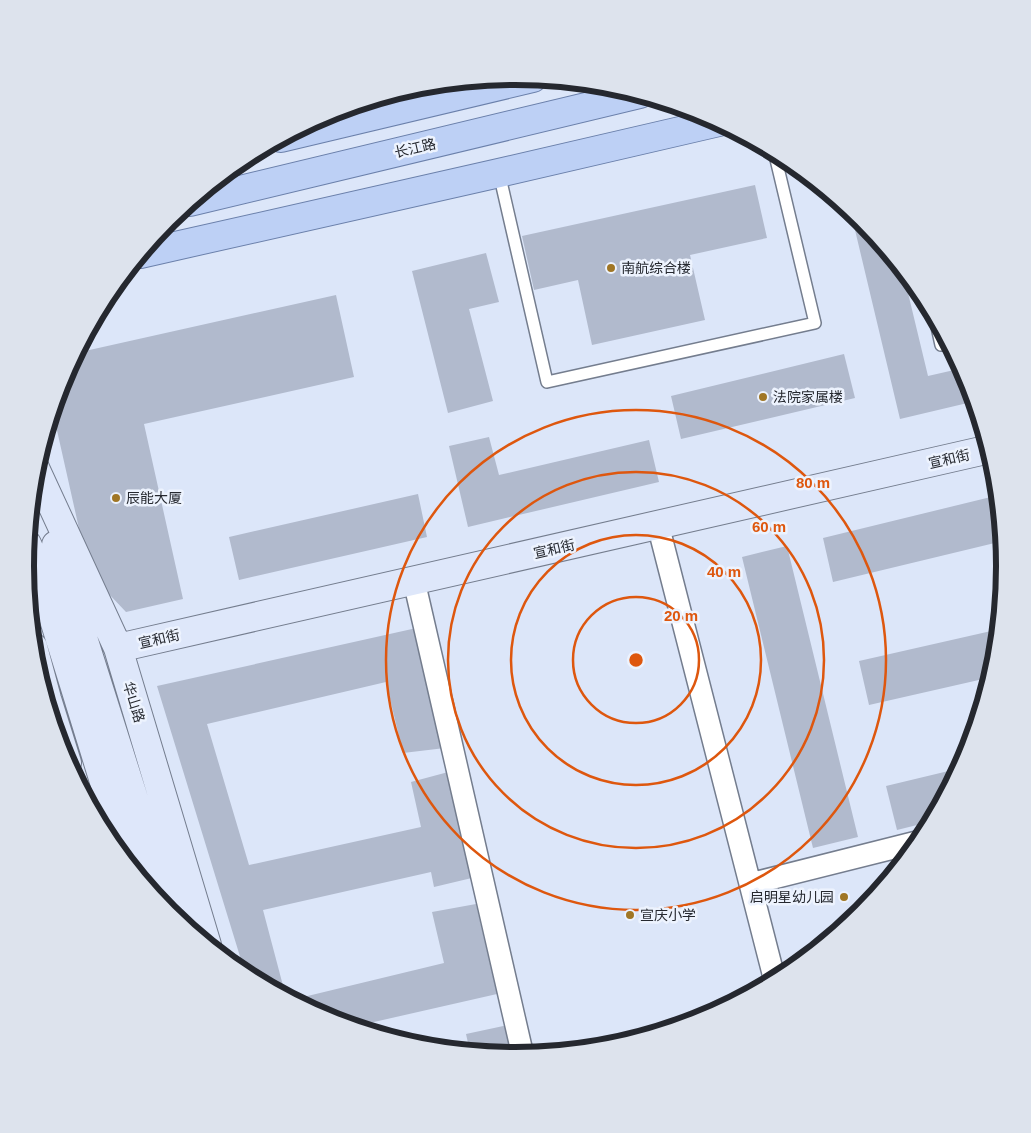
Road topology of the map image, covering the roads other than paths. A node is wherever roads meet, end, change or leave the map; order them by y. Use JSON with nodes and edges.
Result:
{"nodes":[{"id":1,"x":501,"y":85,"type":"edge"},
{"id":2,"x":625,"y":98,"type":"edge"},
{"id":3,"x":708,"y":125,"type":"edge"},
{"id":4,"x":307,"y":132,"type":"edge"},
{"id":5,"x":777,"y":162,"type":"edge"},
{"id":6,"x":499,"y":174,"type":"junction"},
{"id":7,"x":205,"y":198,"type":"edge"},
{"id":8,"x":151,"y":252,"type":"edge"},
{"id":9,"x":983,"y":452,"type":"edge"},
{"id":10,"x":41,"y":483,"type":"edge"},
{"id":11,"x":40,"y":489,"type":"edge"},
{"id":12,"x":658,"y":525,"type":"junction"},
{"id":13,"x":34,"y":560,"type":"edge"},
{"id":14,"x":414,"y":581,"type":"junction"},
{"id":15,"x":118,"y":648,"type":"junction"},
{"id":16,"x":908,"y":845,"type":"edge"},
{"id":17,"x":124,"y":847,"type":"edge"},
{"id":18,"x":750,"y":884,"type":"junction"},
{"id":19,"x":166,"y":898,"type":"edge"},
{"id":20,"x":204,"y":934,"type":"edge"},
{"id":21,"x":773,"y":973,"type":"edge"},
{"id":22,"x":521,"y":1048,"type":"edge"}],
"edges":[{"from":1,"to":4,"type":"main road"},
{"from":2,"to":7,"type":"main road","name":"长江路"},
{"from":3,"to":6,"type":"main road"},
{"from":5,"to":6,"type":"lane"},
{"from":6,"to":8,"type":"main road"},
{"from":9,"to":12,"type":"main road","name":"宣和街"},
{"from":10,"to":15,"type":"main road","name":"华山路"},
{"from":11,"to":19,"type":"main road"},
{"from":12,"to":14,"type":"main road","name":"宣和街"},
{"from":12,"to":18,"type":"street"},
{"from":13,"to":17,"type":"main road"},
{"from":14,"to":15,"type":"main road","name":"宣和街"},
{"from":14,"to":22,"type":"street"},
{"from":15,"to":20,"type":"main road","name":"华山路"},
{"from":16,"to":18,"type":"street"},
{"from":18,"to":21,"type":"street"}]}
